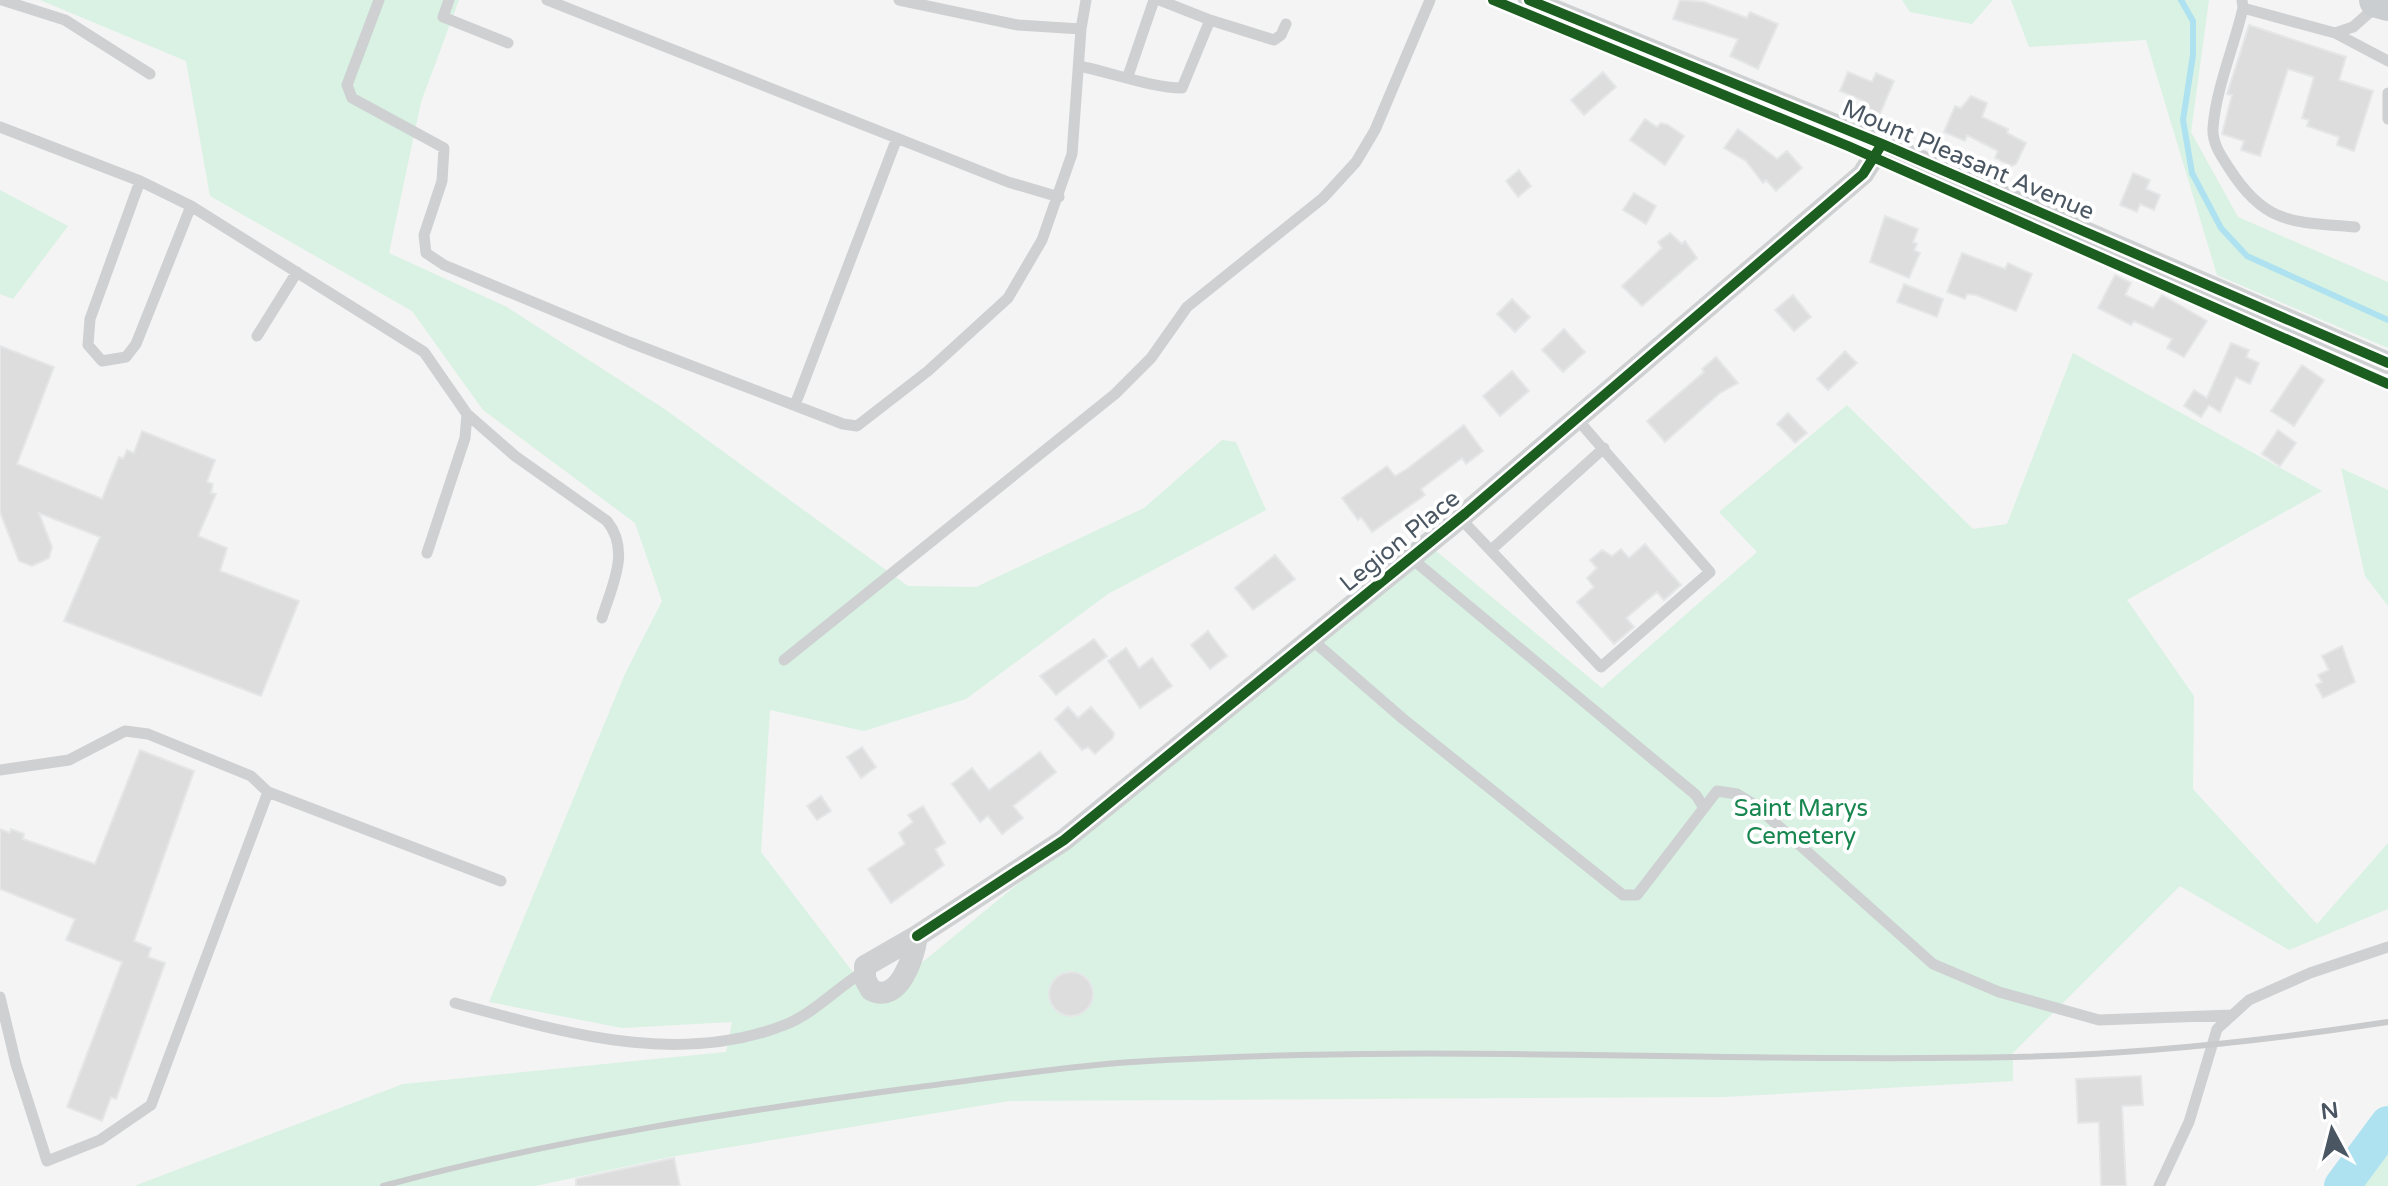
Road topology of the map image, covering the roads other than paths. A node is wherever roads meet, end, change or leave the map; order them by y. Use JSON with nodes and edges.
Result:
{"nodes":[{"id":1,"x":2,"y":0,"type":"edge"},
{"id":2,"x":379,"y":0,"type":"edge"},
{"id":3,"x":449,"y":0,"type":"edge"},
{"id":4,"x":547,"y":0,"type":"edge"},
{"id":5,"x":899,"y":0,"type":"edge"},
{"id":6,"x":1086,"y":0,"type":"edge"},
{"id":7,"x":1157,"y":0,"type":"edge"},
{"id":8,"x":1430,"y":0,"type":"edge"},
{"id":9,"x":1529,"y":0,"type":"edge"},
{"id":10,"x":2382,"y":2,"type":"edge"},
{"id":11,"x":2242,"y":4,"type":"edge"},
{"id":12,"x":1210,"y":20,"type":"junction"},
{"id":13,"x":1286,"y":24,"type":"dead end"},
{"id":14,"x":1081,"y":29,"type":"junction"},
{"id":15,"x":2335,"y":33,"type":"junction"},
{"id":16,"x":508,"y":43,"type":"dead end"},
{"id":17,"x":2388,"y":61,"type":"edge"},
{"id":18,"x":1079,"y":66,"type":"junction"},
{"id":19,"x":150,"y":74,"type":"dead end"},
{"id":20,"x":1128,"y":76,"type":"junction"},
{"id":21,"x":2388,"y":93,"type":"edge"},
{"id":22,"x":2388,"y":119,"type":"edge"},
{"id":23,"x":0,"y":127,"type":"edge"},
{"id":24,"x":897,"y":138,"type":"junction"},
{"id":25,"x":1882,"y":144,"type":"junction"},
{"id":26,"x":140,"y":181,"type":"junction"},
{"id":27,"x":1059,"y":197,"type":"junction"},
{"id":28,"x":191,"y":206,"type":"junction"},
{"id":29,"x":2355,"y":227,"type":"dead end"},
{"id":30,"x":297,"y":272,"type":"junction"},
{"id":31,"x":257,"y":336,"type":"dead end"},
{"id":32,"x":2388,"y":363,"type":"edge"},
{"id":33,"x":795,"y":405,"type":"junction"},
{"id":34,"x":467,"y":414,"type":"junction"},
{"id":35,"x":1577,"y":419,"type":"junction"},
{"id":36,"x":1604,"y":448,"type":"junction"},
{"id":37,"x":1460,"y":518,"type":"junction"},
{"id":38,"x":1491,"y":550,"type":"junction"},
{"id":39,"x":427,"y":553,"type":"dead end"},
{"id":40,"x":1411,"y":558,"type":"junction"},
{"id":41,"x":602,"y":618,"type":"dead end"},
{"id":42,"x":1311,"y":639,"type":"junction"},
{"id":43,"x":784,"y":660,"type":"dead end"},
{"id":44,"x":0,"y":770,"type":"edge"},
{"id":45,"x":268,"y":792,"type":"junction"},
{"id":46,"x":1704,"y":808,"type":"junction"},
{"id":47,"x":501,"y":881,"type":"dead end"},
{"id":48,"x":917,"y":936,"type":"junction"},
{"id":49,"x":2388,"y":947,"type":"edge"},
{"id":50,"x":863,"y":972,"type":"junction"},
{"id":51,"x":0,"y":997,"type":"edge"},
{"id":52,"x":455,"y":1003,"type":"dead end"},
{"id":53,"x":2232,"y":1015,"type":"junction"},
{"id":54,"x":2159,"y":1186,"type":"edge"}],
"edges":[{"from":1,"to":19,"type":"lane"},
{"from":2,"to":33,"type":"lane"},
{"from":3,"to":16,"type":"lane"},
{"from":4,"to":24,"type":"lane"},
{"from":5,"to":14,"type":"lane"},
{"from":6,"to":14,"type":"lane"},
{"from":7,"to":12,"type":"lane"},
{"from":7,"to":20,"type":"lane"},
{"from":8,"to":43,"type":"lane"},
{"from":9,"to":25,"type":"street","name":"Mount Pleasant Avenue"},
{"from":10,"to":15,"type":"lane"},
{"from":11,"to":15,"type":"lane"},
{"from":11,"to":29,"type":"lane"},
{"from":12,"to":13,"type":"lane"},
{"from":12,"to":20,"type":"lane"},
{"from":14,"to":18,"type":"lane"},
{"from":15,"to":17,"type":"lane"},
{"from":18,"to":20,"type":"lane"},
{"from":18,"to":27,"type":"lane"},
{"from":21,"to":22,"type":"lane"},
{"from":23,"to":26,"type":"lane"},
{"from":24,"to":27,"type":"lane"},
{"from":24,"to":33,"type":"lane"},
{"from":25,"to":32,"type":"street","name":"Mount Pleasant Avenue"},
{"from":25,"to":35,"type":"street","name":"Legion Place"},
{"from":26,"to":28,"type":"lane"},
{"from":26,"to":28,"type":"lane"},
{"from":27,"to":33,"type":"lane"},
{"from":28,"to":30,"type":"lane"},
{"from":30,"to":31,"type":"lane"},
{"from":30,"to":34,"type":"lane"},
{"from":34,"to":39,"type":"lane"},
{"from":34,"to":41,"type":"lane"},
{"from":35,"to":36,"type":"lane"},
{"from":35,"to":37,"type":"street","name":"Legion Place"},
{"from":36,"to":38,"type":"lane"},
{"from":36,"to":38,"type":"lane"},
{"from":37,"to":38,"type":"lane"},
{"from":37,"to":40,"type":"street","name":"Legion Place"},
{"from":40,"to":42,"type":"street","name":"Legion Place"},
{"from":40,"to":46,"type":"lane"},
{"from":42,"to":46,"type":"lane"},
{"from":42,"to":48,"type":"street","name":"Legion Place"},
{"from":44,"to":45,"type":"lane"},
{"from":45,"to":47,"type":"lane"},
{"from":45,"to":51,"type":"lane"},
{"from":46,"to":53,"type":"lane"},
{"from":48,"to":50,"type":"street","name":"Legion Place"},
{"from":48,"to":50,"type":"street"},
{"from":49,"to":53,"type":"lane"},
{"from":50,"to":52,"type":"lane"},
{"from":53,"to":54,"type":"lane"}]}
